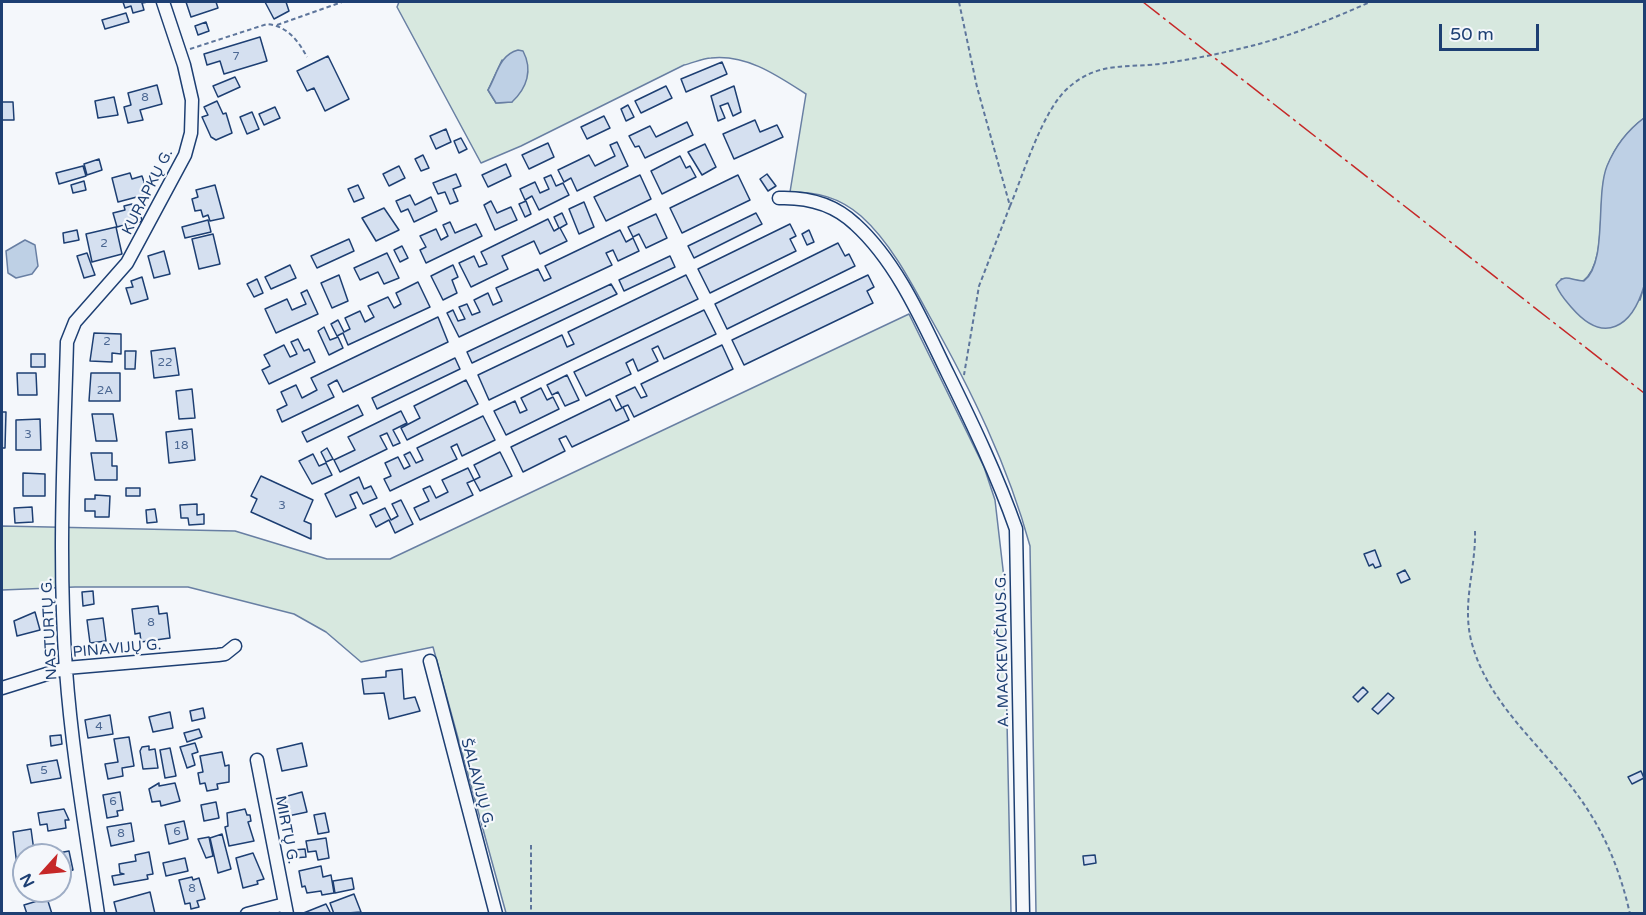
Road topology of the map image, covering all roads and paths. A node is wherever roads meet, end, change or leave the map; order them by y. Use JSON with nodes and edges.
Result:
{"nodes":[{"id":1,"x":163,"y":2,"type":"edge"},
{"id":2,"x":342,"y":2,"type":"edge"},
{"id":3,"x":959,"y":2,"type":"edge"},
{"id":4,"x":1370,"y":2,"type":"edge"},
{"id":5,"x":277,"y":25,"type":"junction"},
{"id":6,"x":180,"y":52,"type":"junction"},
{"id":7,"x":307,"y":57,"type":"dead end"},
{"id":8,"x":780,"y":198,"type":"dead end"},
{"id":9,"x":1010,"y":206,"type":"junction"},
{"id":10,"x":67,"y":342,"type":"joint"},
{"id":11,"x":964,"y":376,"type":"dead end"},
{"id":12,"x":1475,"y":531,"type":"dead end"},
{"id":13,"x":235,"y":646,"type":"dead end"},
{"id":14,"x":430,"y":661,"type":"dead end"},
{"id":15,"x":66,"y":668,"type":"junction"},
{"id":16,"x":2,"y":688,"type":"edge"},
{"id":17,"x":257,"y":760,"type":"dead end"},
{"id":18,"x":531,"y":845,"type":"dead end"},
{"id":19,"x":286,"y":909,"type":"edge"},
{"id":20,"x":98,"y":914,"type":"edge"},
{"id":21,"x":247,"y":914,"type":"edge"},
{"id":22,"x":496,"y":914,"type":"edge"},
{"id":23,"x":531,"y":914,"type":"edge"},
{"id":24,"x":1023,"y":914,"type":"edge"},
{"id":25,"x":1630,"y":914,"type":"edge"}],
"edges":[{"from":1,"to":6,"type":"street","name":"KURAPKŲ G."},
{"from":2,"to":5,"type":"path"},
{"from":3,"to":9,"type":"path"},
{"from":4,"to":9,"type":"path"},
{"from":5,"to":6,"type":"path"},
{"from":5,"to":7,"type":"path"},
{"from":6,"to":10,"type":"street","name":"KURAPKŲ G."},
{"from":8,"to":24,"type":"street","name":"A. MACKEVIČIAUS G."},
{"from":9,"to":11,"type":"path"},
{"from":10,"to":15,"type":"street","name":"NASTURTŲ G."},
{"from":12,"to":25,"type":"path"},
{"from":13,"to":15,"type":"street","name":"PINAVIJŲ G."},
{"from":14,"to":22,"type":"street","name":"ŠALAVIJŲ G."},
{"from":15,"to":16,"type":"street","name":"PINAVIJŲ G."},
{"from":15,"to":20,"type":"street","name":"NASTURTŲ G."},
{"from":17,"to":19,"type":"street","name":"MIRTŲ G."},
{"from":18,"to":23,"type":"path"},
{"from":19,"to":21,"type":"street","name":"MIRTŲ G."}]}
